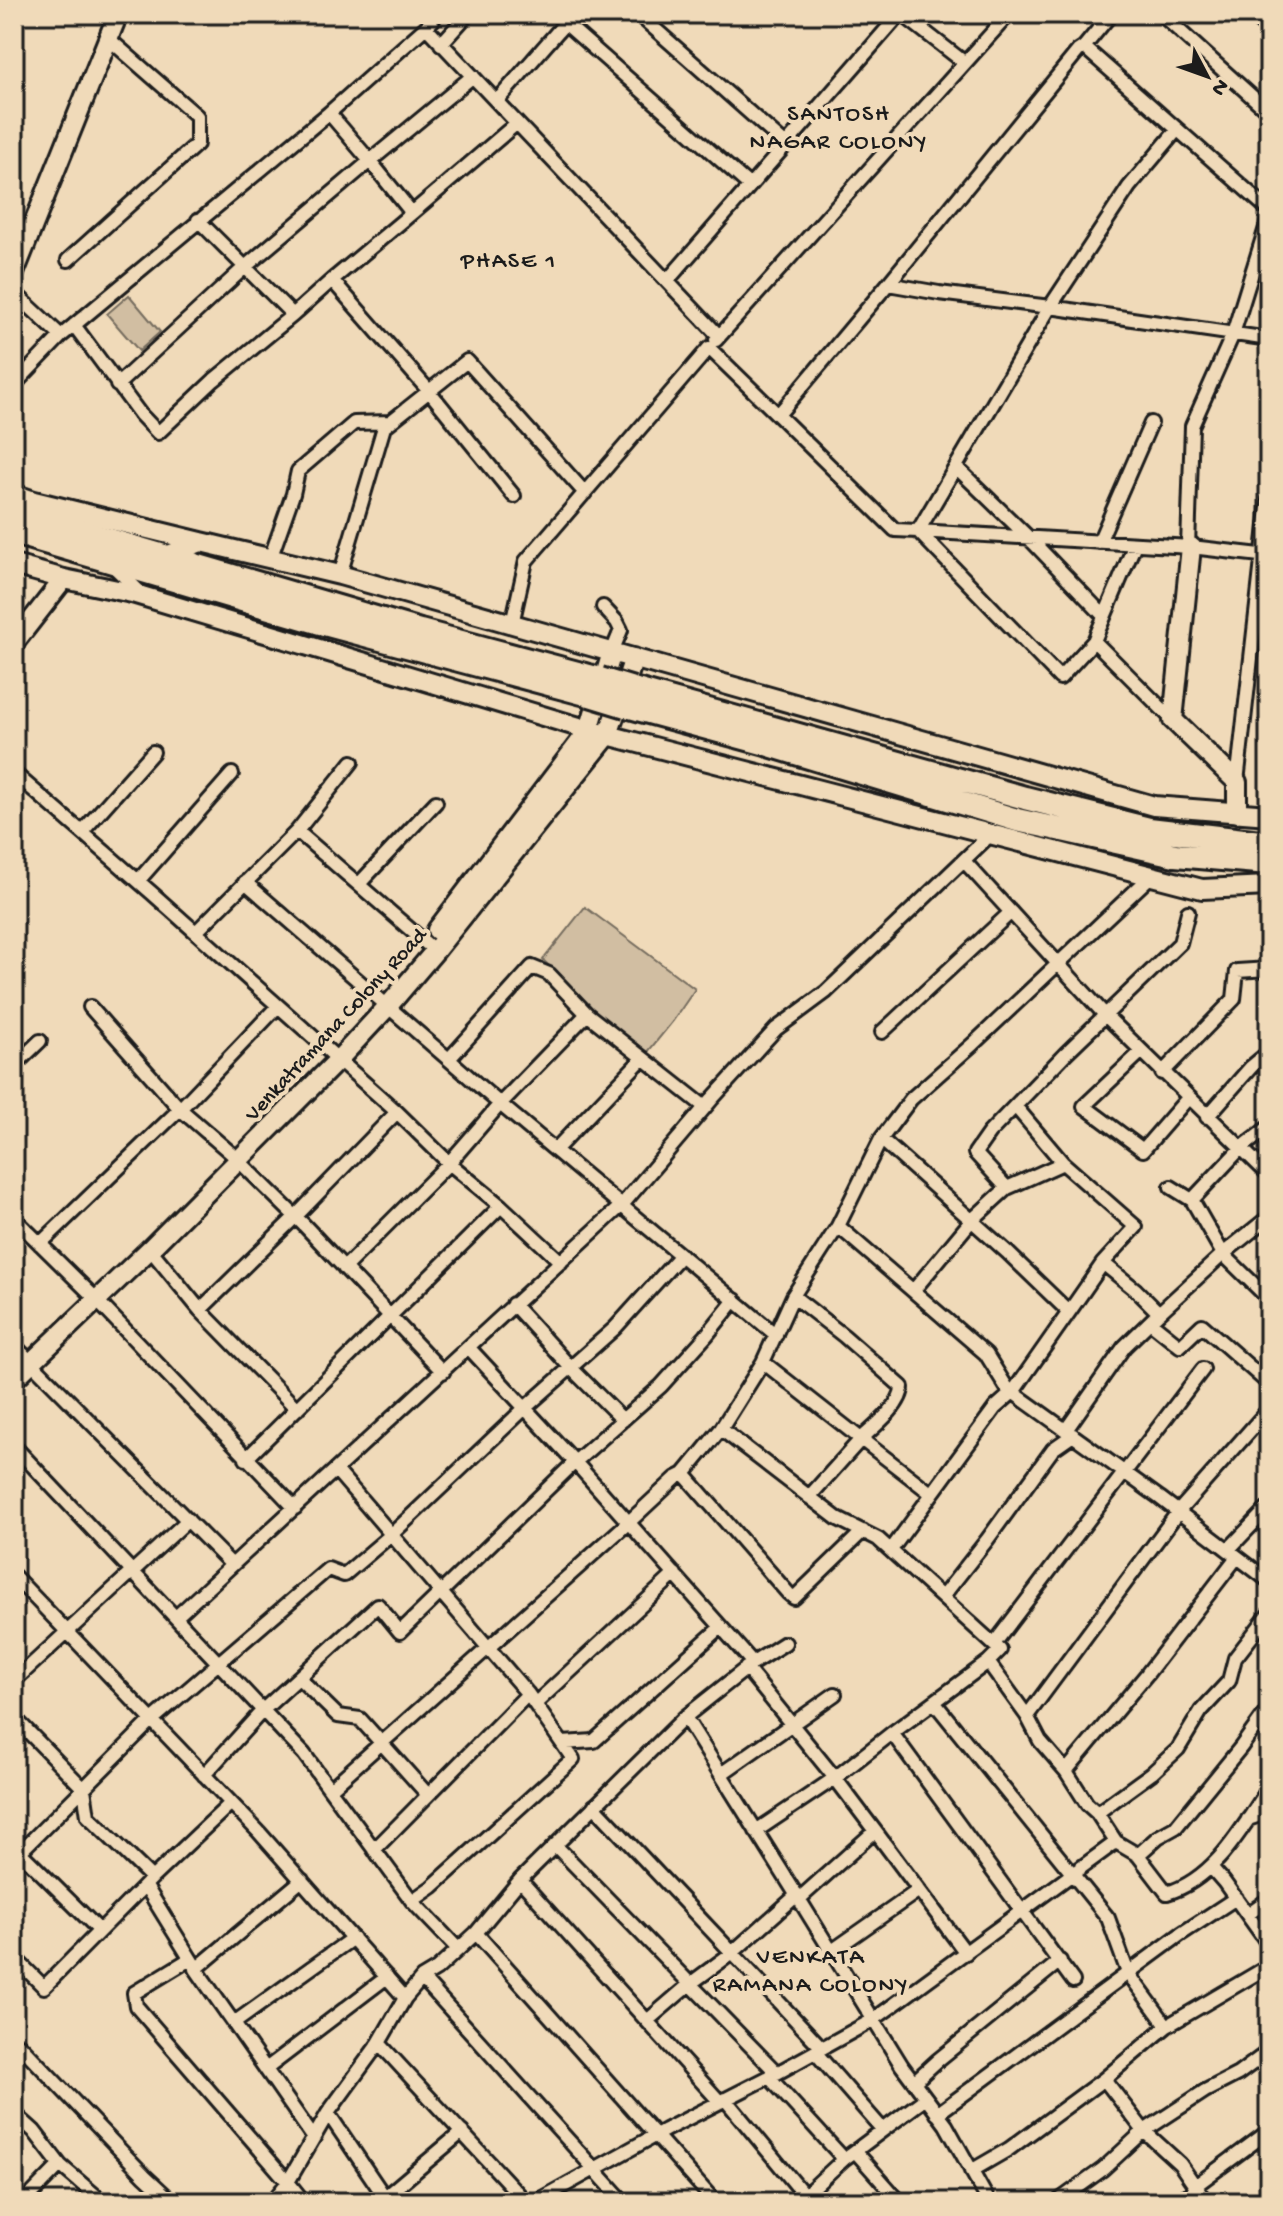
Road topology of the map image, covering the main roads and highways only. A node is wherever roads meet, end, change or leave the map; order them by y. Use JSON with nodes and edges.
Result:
{"nodes":[{"id":1,"x":14,"y":512,"type":"edge"},
{"id":2,"x":14,"y":533,"type":"edge"},
{"id":3,"x":595,"y":687,"type":"junction"},
{"id":4,"x":629,"y":697,"type":"junction"},
{"id":5,"x":1269,"y":843,"type":"edge"},
{"id":6,"x":1269,"y":863,"type":"edge"}],
"edges":[{"from":1,"to":3,"type":"highway"},
{"from":2,"to":3,"type":"highway"},
{"from":3,"to":4,"type":"highway","bridge":true},
{"from":4,"to":5,"type":"highway"},
{"from":4,"to":6,"type":"highway"}]}
